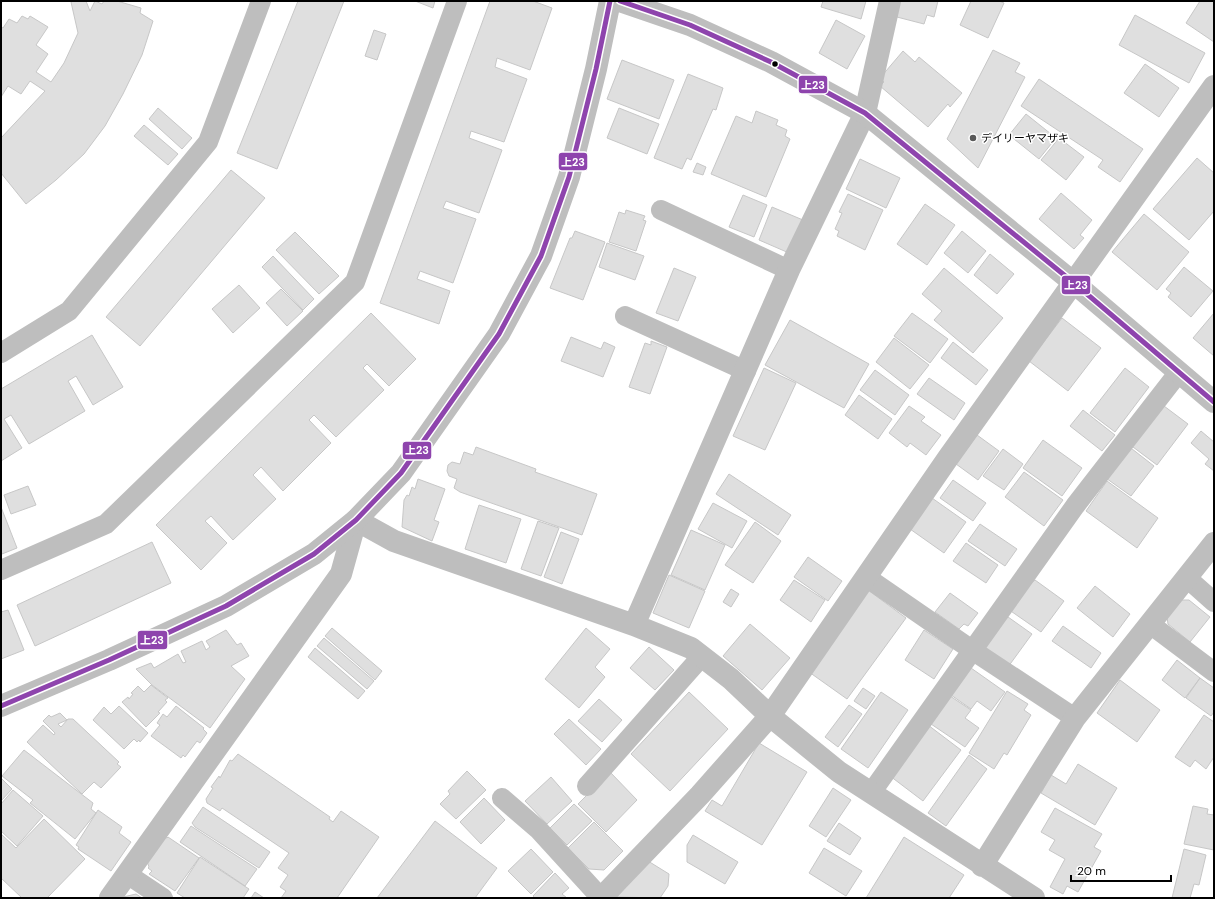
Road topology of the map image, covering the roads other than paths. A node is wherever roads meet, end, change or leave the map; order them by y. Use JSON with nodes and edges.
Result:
{"nodes":[{"id":1,"x":261,"y":1,"type":"edge"},
{"id":2,"x":457,"y":1,"type":"edge"},
{"id":3,"x":610,"y":1,"type":"edge"},
{"id":4,"x":620,"y":1,"type":"edge"},
{"id":5,"x":890,"y":1,"type":"edge"},
{"id":6,"x":1214,"y":86,"type":"edge"},
{"id":7,"x":865,"y":113,"type":"junction"},
{"id":8,"x":661,"y":210,"type":"dead end"},
{"id":9,"x":789,"y":270,"type":"junction"},
{"id":10,"x":1074,"y":283,"type":"junction"},
{"id":11,"x":625,"y":316,"type":"dead end"},
{"id":12,"x":1,"y":353,"type":"edge"},
{"id":13,"x":746,"y":372,"type":"junction"},
{"id":14,"x":1179,"y":372,"type":"junction"},
{"id":15,"x":1214,"y":402,"type":"edge"},
{"id":16,"x":356,"y":520,"type":"junction"},
{"id":17,"x":1214,"y":543,"type":"edge"},
{"id":18,"x":1,"y":570,"type":"edge"},
{"id":19,"x":866,"y":577,"type":"junction"},
{"id":20,"x":1187,"y":578,"type":"junction"},
{"id":21,"x":1214,"y":602,"type":"edge"},
{"id":22,"x":1150,"y":624,"type":"junction"},
{"id":23,"x":634,"y":625,"type":"junction"},
{"id":24,"x":972,"y":650,"type":"junction"},
{"id":25,"x":702,"y":656,"type":"junction"},
{"id":26,"x":1214,"y":672,"type":"edge"},
{"id":27,"x":1,"y":706,"type":"edge"},
{"id":28,"x":770,"y":716,"type":"junction"},
{"id":29,"x":1075,"y":718,"type":"junction"},
{"id":30,"x":586,"y":786,"type":"dead end"},
{"id":31,"x":871,"y":793,"type":"junction"},
{"id":32,"x":502,"y":798,"type":"dead end"},
{"id":33,"x":982,"y":866,"type":"junction"},
{"id":34,"x":127,"y":874,"type":"junction"},
{"id":35,"x":110,"y":898,"type":"edge"},
{"id":36,"x":163,"y":898,"type":"edge"},
{"id":37,"x":601,"y":898,"type":"edge"},
{"id":38,"x":1034,"y":898,"type":"edge"}],
"edges":[{"from":1,"to":12,"type":"lane"},
{"from":2,"to":18,"type":"lane"},
{"from":3,"to":16,"type":"street"},
{"from":4,"to":7,"type":"street"},
{"from":5,"to":7,"type":"street"},
{"from":6,"to":10,"type":"street"},
{"from":7,"to":9,"type":"street"},
{"from":7,"to":10,"type":"street"},
{"from":8,"to":9,"type":"lane"},
{"from":9,"to":13,"type":"street"},
{"from":10,"to":14,"type":"street"},
{"from":10,"to":19,"type":"street"},
{"from":11,"to":13,"type":"lane"},
{"from":13,"to":23,"type":"street"},
{"from":14,"to":15,"type":"street"},
{"from":14,"to":24,"type":"lane"},
{"from":16,"to":23,"type":"street"},
{"from":16,"to":27,"type":"street"},
{"from":16,"to":34,"type":"street"},
{"from":17,"to":20,"type":"street"},
{"from":19,"to":24,"type":"lane"},
{"from":19,"to":28,"type":"street"},
{"from":20,"to":21,"type":"lane"},
{"from":20,"to":22,"type":"street"},
{"from":22,"to":26,"type":"lane"},
{"from":22,"to":29,"type":"street"},
{"from":23,"to":25,"type":"street"},
{"from":24,"to":29,"type":"lane"},
{"from":24,"to":31,"type":"lane"},
{"from":25,"to":28,"type":"street"},
{"from":25,"to":30,"type":"lane"},
{"from":28,"to":31,"type":"street"},
{"from":28,"to":37,"type":"street"},
{"from":29,"to":33,"type":"street"},
{"from":31,"to":33,"type":"street"},
{"from":32,"to":37,"type":"lane"},
{"from":33,"to":38,"type":"street"},
{"from":34,"to":35,"type":"street"},
{"from":34,"to":36,"type":"lane"}]}
